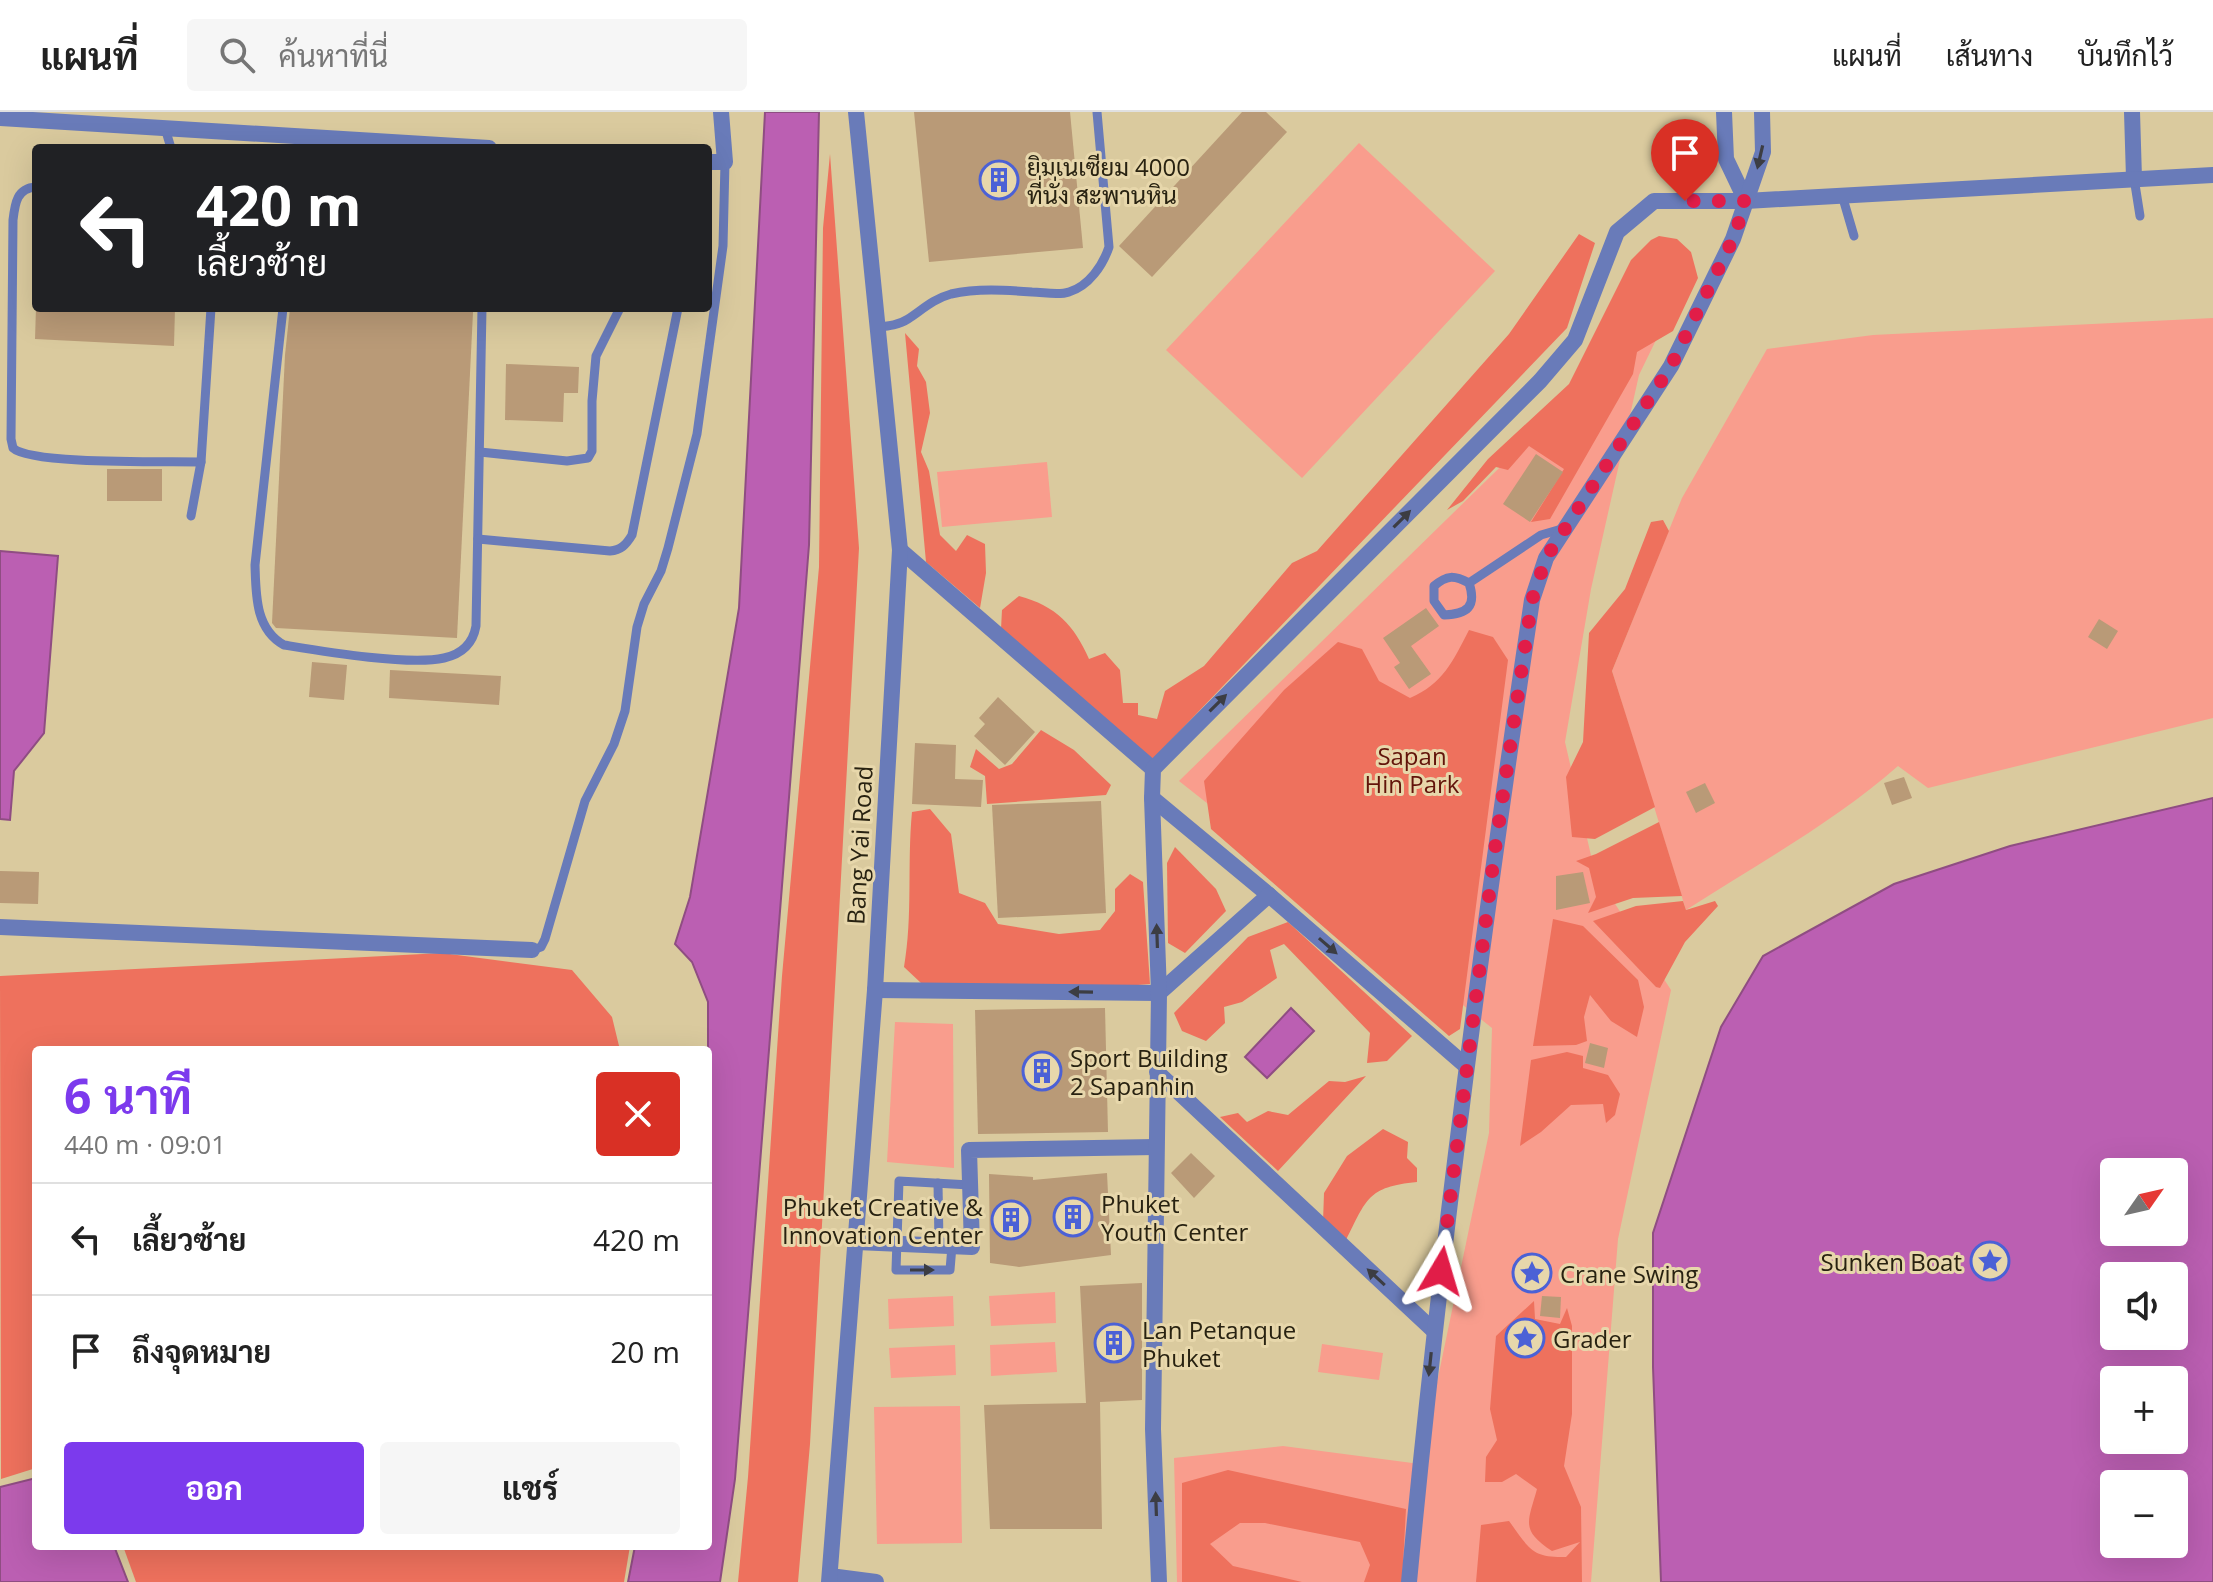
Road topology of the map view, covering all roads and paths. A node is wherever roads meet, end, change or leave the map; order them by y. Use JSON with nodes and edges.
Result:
{"nodes":[{"id":1,"x":721,"y":112,"type":"edge"},
{"id":2,"x":856,"y":112,"type":"edge"},
{"id":3,"x":1097,"y":112,"type":"edge"},
{"id":4,"x":1724,"y":112,"type":"edge"},
{"id":5,"x":1762,"y":112,"type":"edge"},
{"id":6,"x":2132,"y":112,"type":"edge"},
{"id":7,"x":0,"y":118,"type":"edge"},
{"id":8,"x":165,"y":128,"type":"junction"},
{"id":9,"x":170,"y":144,"type":"edge"},
{"id":10,"x":424,"y":144,"type":"edge"},
{"id":11,"x":716,"y":162,"type":"edge"},
{"id":12,"x":2213,"y":175,"type":"edge"},
{"id":13,"x":2134,"y":178,"type":"junction"},
{"id":14,"x":32,"y":188,"type":"edge"},
{"id":15,"x":1842,"y":195,"type":"junction"},
{"id":16,"x":1746,"y":201,"type":"junction"},
{"id":17,"x":2140,"y":216,"type":"dead end"},
{"id":18,"x":1854,"y":236,"type":"dead end"},
{"id":19,"x":211,"y":312,"type":"edge"},
{"id":20,"x":283,"y":312,"type":"edge"},
{"id":21,"x":482,"y":312,"type":"edge"},
{"id":22,"x":618,"y":312,"type":"edge"},
{"id":23,"x":677,"y":312,"type":"edge"},
{"id":24,"x":878,"y":327,"type":"junction"},
{"id":25,"x":480,"y":452,"type":"junction"},
{"id":26,"x":201,"y":462,"type":"junction"},
{"id":27,"x":191,"y":516,"type":"dead end"},
{"id":28,"x":1565,"y":528,"type":"junction"},
{"id":29,"x":478,"y":539,"type":"junction"},
{"id":30,"x":900,"y":550,"type":"junction"},
{"id":31,"x":1469,"y":583,"type":"junction"},
{"id":32,"x":1153,"y":769,"type":"junction"},
{"id":33,"x":1152,"y":798,"type":"junction"},
{"id":34,"x":1269,"y":895,"type":"junction"},
{"id":35,"x":0,"y":927,"type":"edge"},
{"id":36,"x":532,"y":950,"type":"joint"},
{"id":37,"x":875,"y":990,"type":"junction"},
{"id":38,"x":1159,"y":993,"type":"junction"},
{"id":39,"x":1466,"y":1066,"type":"junction"},
{"id":40,"x":1157,"y":1072,"type":"junction"},
{"id":41,"x":1156,"y":1147,"type":"junction"},
{"id":42,"x":938,"y":1183,"type":"junction"},
{"id":43,"x":970,"y":1185,"type":"junction"},
{"id":44,"x":856,"y":1242,"type":"junction"},
{"id":45,"x":897,"y":1243,"type":"junction"},
{"id":46,"x":946,"y":1246,"type":"junction"},
{"id":47,"x":1433,"y":1330,"type":"junction"},
{"id":48,"x":829,"y":1579,"type":"edge"},
{"id":49,"x":876,"y":1582,"type":"edge"},
{"id":50,"x":1159,"y":1582,"type":"edge"},
{"id":51,"x":1409,"y":1582,"type":"edge"}],
"edges":[{"from":1,"to":11,"type":"street"},
{"from":2,"to":24,"type":"street","name":"Bang Yai Road"},
{"from":3,"to":24,"type":"lane"},
{"from":4,"to":16,"type":"street"},
{"from":5,"to":16,"type":"street","one_way":true},
{"from":6,"to":13,"type":"street"},
{"from":7,"to":8,"type":"street"},
{"from":8,"to":9,"type":"lane"},
{"from":8,"to":10,"type":"street"},
{"from":11,"to":36,"type":"lane"},
{"from":12,"to":13,"type":"street"},
{"from":13,"to":15,"type":"street"},
{"from":13,"to":17,"type":"lane"},
{"from":14,"to":26,"type":"lane"},
{"from":15,"to":16,"type":"street"},
{"from":15,"to":18,"type":"lane"},
{"from":16,"to":28,"type":"street"},
{"from":32,"to":16,"type":"street","one_way":true},
{"from":19,"to":26,"type":"lane"},
{"from":20,"to":29,"type":"lane"},
{"from":21,"to":25,"type":"lane"},
{"from":22,"to":25,"type":"lane"},
{"from":23,"to":29,"type":"lane"},
{"from":24,"to":30,"type":"street","name":"Bang Yai Road"},
{"from":25,"to":29,"type":"lane"},
{"from":26,"to":27,"type":"lane"},
{"from":28,"to":31,"type":"lane"},
{"from":28,"to":39,"type":"street"},
{"from":30,"to":32,"type":"street"},
{"from":30,"to":37,"type":"street","name":"Bang Yai Road"},
{"from":31,"to":31,"type":"lane"},
{"from":32,"to":33,"type":"street"},
{"from":33,"to":34,"type":"street"},
{"from":38,"to":33,"type":"street","one_way":true},
{"from":34,"to":38,"type":"street"},
{"from":34,"to":39,"type":"street","one_way":true},
{"from":35,"to":36,"type":"street"},
{"from":38,"to":37,"type":"street","one_way":true},
{"from":37,"to":44,"type":"street","name":"Bang Yai Road"},
{"from":38,"to":40,"type":"street"},
{"from":39,"to":47,"type":"street"},
{"from":40,"to":41,"type":"street"},
{"from":47,"to":40,"type":"street","one_way":true},
{"from":41,"to":43,"type":"street"},
{"from":50,"to":41,"type":"street","one_way":true},
{"from":42,"to":43,"type":"lane"},
{"from":42,"to":45,"type":"lane"},
{"from":42,"to":46,"type":"lane"},
{"from":43,"to":46,"type":"street"},
{"from":44,"to":45,"type":"street"},
{"from":44,"to":48,"type":"street","name":"Bang Yai Road"},
{"from":45,"to":46,"type":"street"},
{"from":45,"to":46,"type":"lane","one_way":true},
{"from":47,"to":51,"type":"street","one_way":true},
{"from":48,"to":49,"type":"street"}]}
